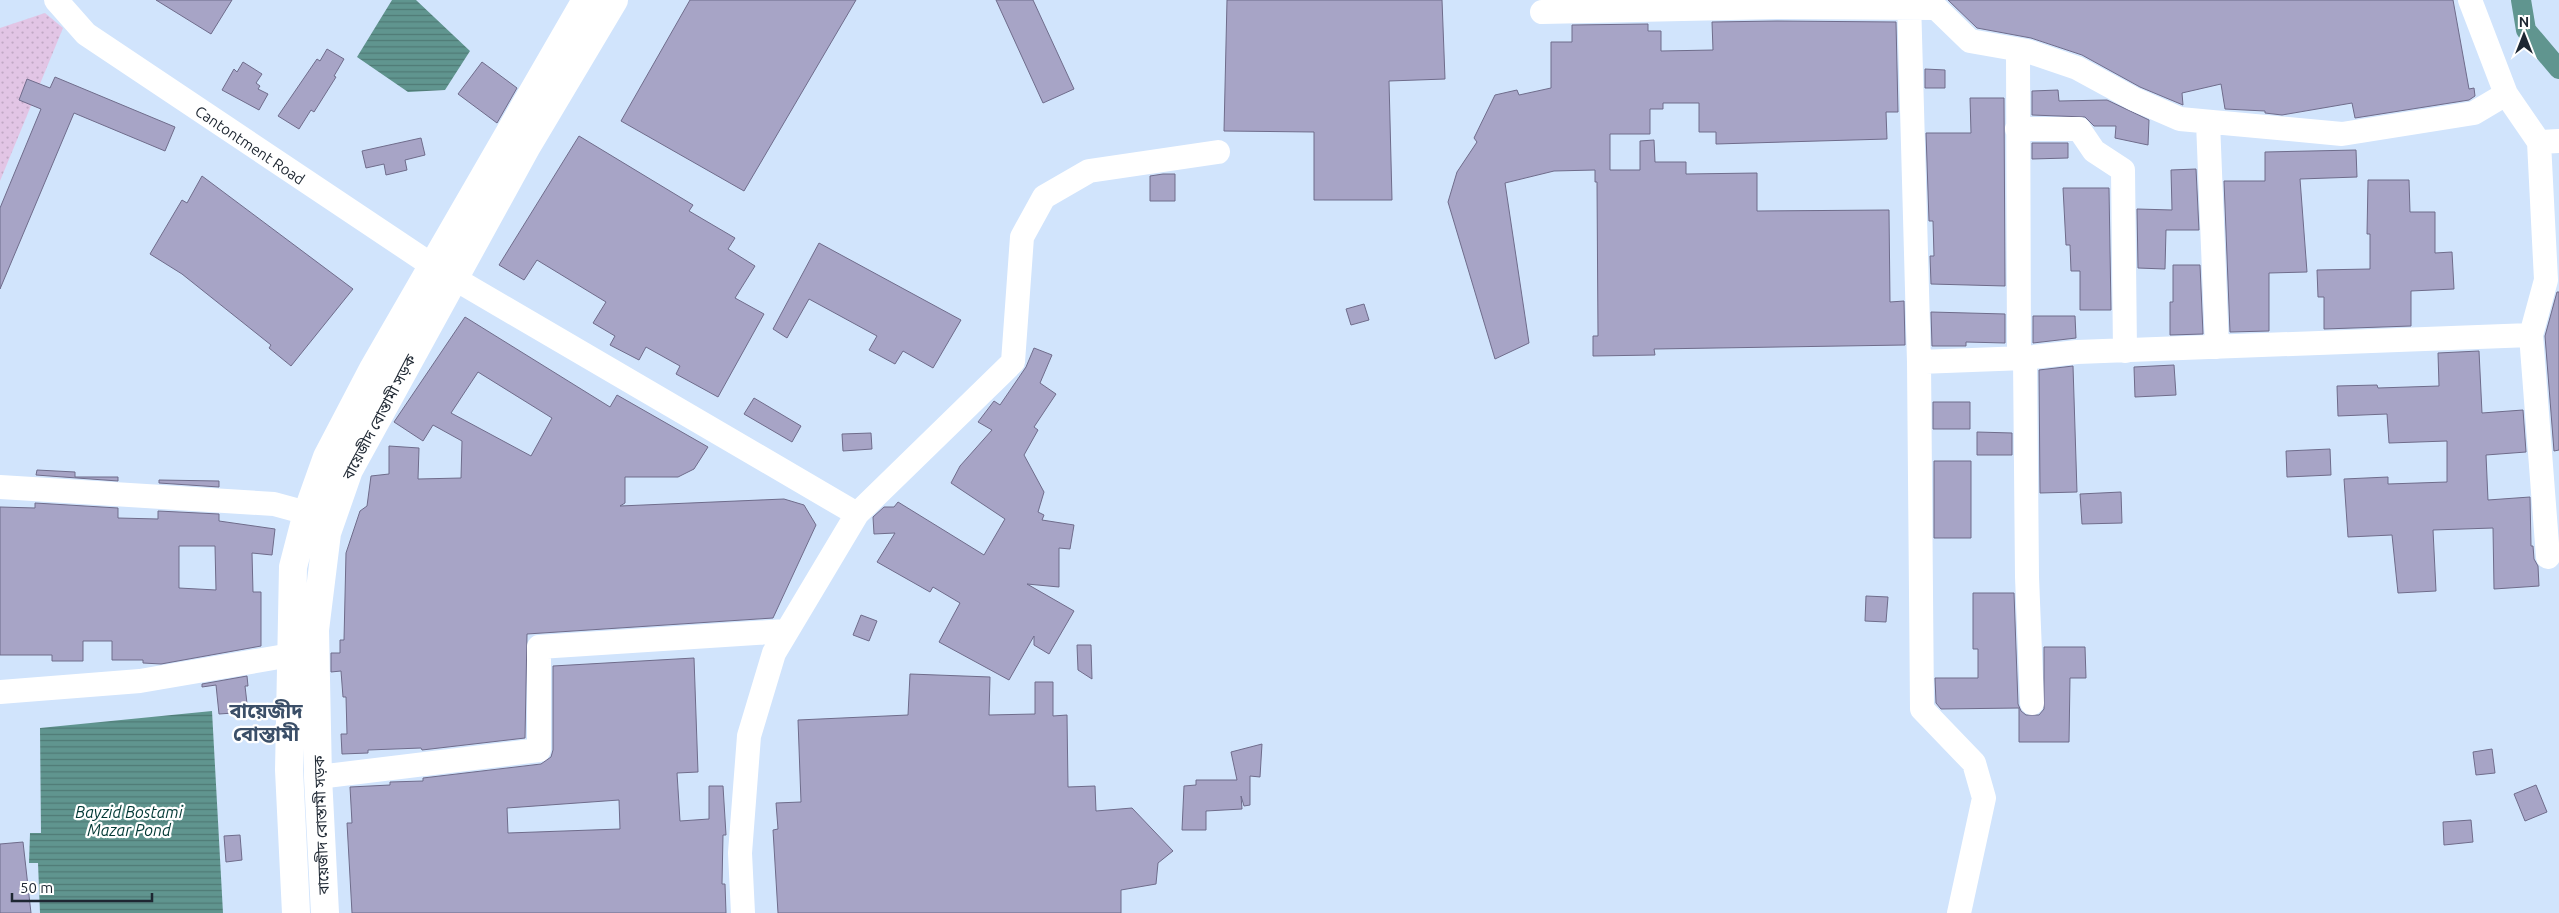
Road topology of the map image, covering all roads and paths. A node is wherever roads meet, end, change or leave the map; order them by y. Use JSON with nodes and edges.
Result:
{"nodes":[{"id":1,"x":56,"y":0,"type":"edge"},
{"id":2,"x":586,"y":0,"type":"edge"},
{"id":3,"x":614,"y":0,"type":"edge"},
{"id":4,"x":2470,"y":0,"type":"edge"},
{"id":5,"x":1909,"y":3,"type":"edge"},
{"id":6,"x":1542,"y":12,"type":"dead end"},
{"id":7,"x":2018,"y":50,"type":"junction"},
{"id":8,"x":2506,"y":94,"type":"junction"},
{"id":9,"x":2208,"y":122,"type":"junction"},
{"id":10,"x":2017,"y":128,"type":"junction"},
{"id":11,"x":2549,"y":142,"type":"edge"},
{"id":12,"x":1218,"y":152,"type":"dead end"},
{"id":13,"x":443,"y":272,"type":"junction"},
{"id":14,"x":2531,"y":335,"type":"junction"},
{"id":15,"x":2217,"y":347,"type":"junction"},
{"id":16,"x":2125,"y":351,"type":"junction"},
{"id":17,"x":2022,"y":358,"type":"junction"},
{"id":18,"x":1918,"y":362,"type":"junction"},
{"id":19,"x":0,"y":487,"type":"edge"},
{"id":20,"x":307,"y":513,"type":"junction"},
{"id":21,"x":857,"y":514,"type":"junction"},
{"id":22,"x":2548,"y":557,"type":"dead end"},
{"id":23,"x":785,"y":631,"type":"junction"},
{"id":24,"x":291,"y":655,"type":"junction"},
{"id":25,"x":0,"y":692,"type":"edge"},
{"id":26,"x":2032,"y":702,"type":"dead end"},
{"id":27,"x":318,"y":777,"type":"junction"},
{"id":28,"x":296,"y":913,"type":"edge"},
{"id":29,"x":325,"y":913,"type":"edge"},
{"id":30,"x":743,"y":913,"type":"edge"},
{"id":31,"x":1959,"y":913,"type":"edge"}],
"edges":[{"from":1,"to":13,"type":"street","name":"Cantontment Road"},
{"from":2,"to":13,"type":"main road","name":"বায়েজীদ বোস্তামী সড়ক"},
{"from":3,"to":13,"type":"main road","name":"বায়েজীদ বোস্তামী সড়ক"},
{"from":4,"to":8,"type":"street"},
{"from":5,"to":6,"type":"street"},
{"from":5,"to":7,"type":"street"},
{"from":5,"to":18,"type":"street"},
{"from":7,"to":9,"type":"street"},
{"from":7,"to":10,"type":"street"},
{"from":8,"to":9,"type":"street"},
{"from":8,"to":11,"type":"street"},
{"from":9,"to":15,"type":"street"},
{"from":10,"to":16,"type":"street"},
{"from":10,"to":17,"type":"street"},
{"from":11,"to":14,"type":"street"},
{"from":12,"to":21,"type":"street"},
{"from":13,"to":20,"type":"main road","name":"বায়েজীদ বোস্তামী সড়ক"},
{"from":13,"to":21,"type":"street","name":"Cantontment Road"},
{"from":13,"to":27,"type":"main road","name":"বায়েজীদ বোস্তামী সড়ক"},
{"from":14,"to":15,"type":"street"},
{"from":14,"to":22,"type":"street"},
{"from":15,"to":16,"type":"street"},
{"from":16,"to":17,"type":"street"},
{"from":17,"to":18,"type":"street"},
{"from":17,"to":26,"type":"street"},
{"from":18,"to":31,"type":"street"},
{"from":19,"to":20,"type":"street"},
{"from":20,"to":24,"type":"main road","name":"বায়েজীদ বোস্তামী সড়ক"},
{"from":21,"to":23,"type":"street"},
{"from":23,"to":27,"type":"street"},
{"from":23,"to":30,"type":"street"},
{"from":24,"to":25,"type":"street"},
{"from":24,"to":28,"type":"main road","name":"বায়েজীদ বোস্তামী সড়ক"},
{"from":27,"to":29,"type":"main road","name":"বায়েজীদ বোস্তামী সড়ক"}]}
